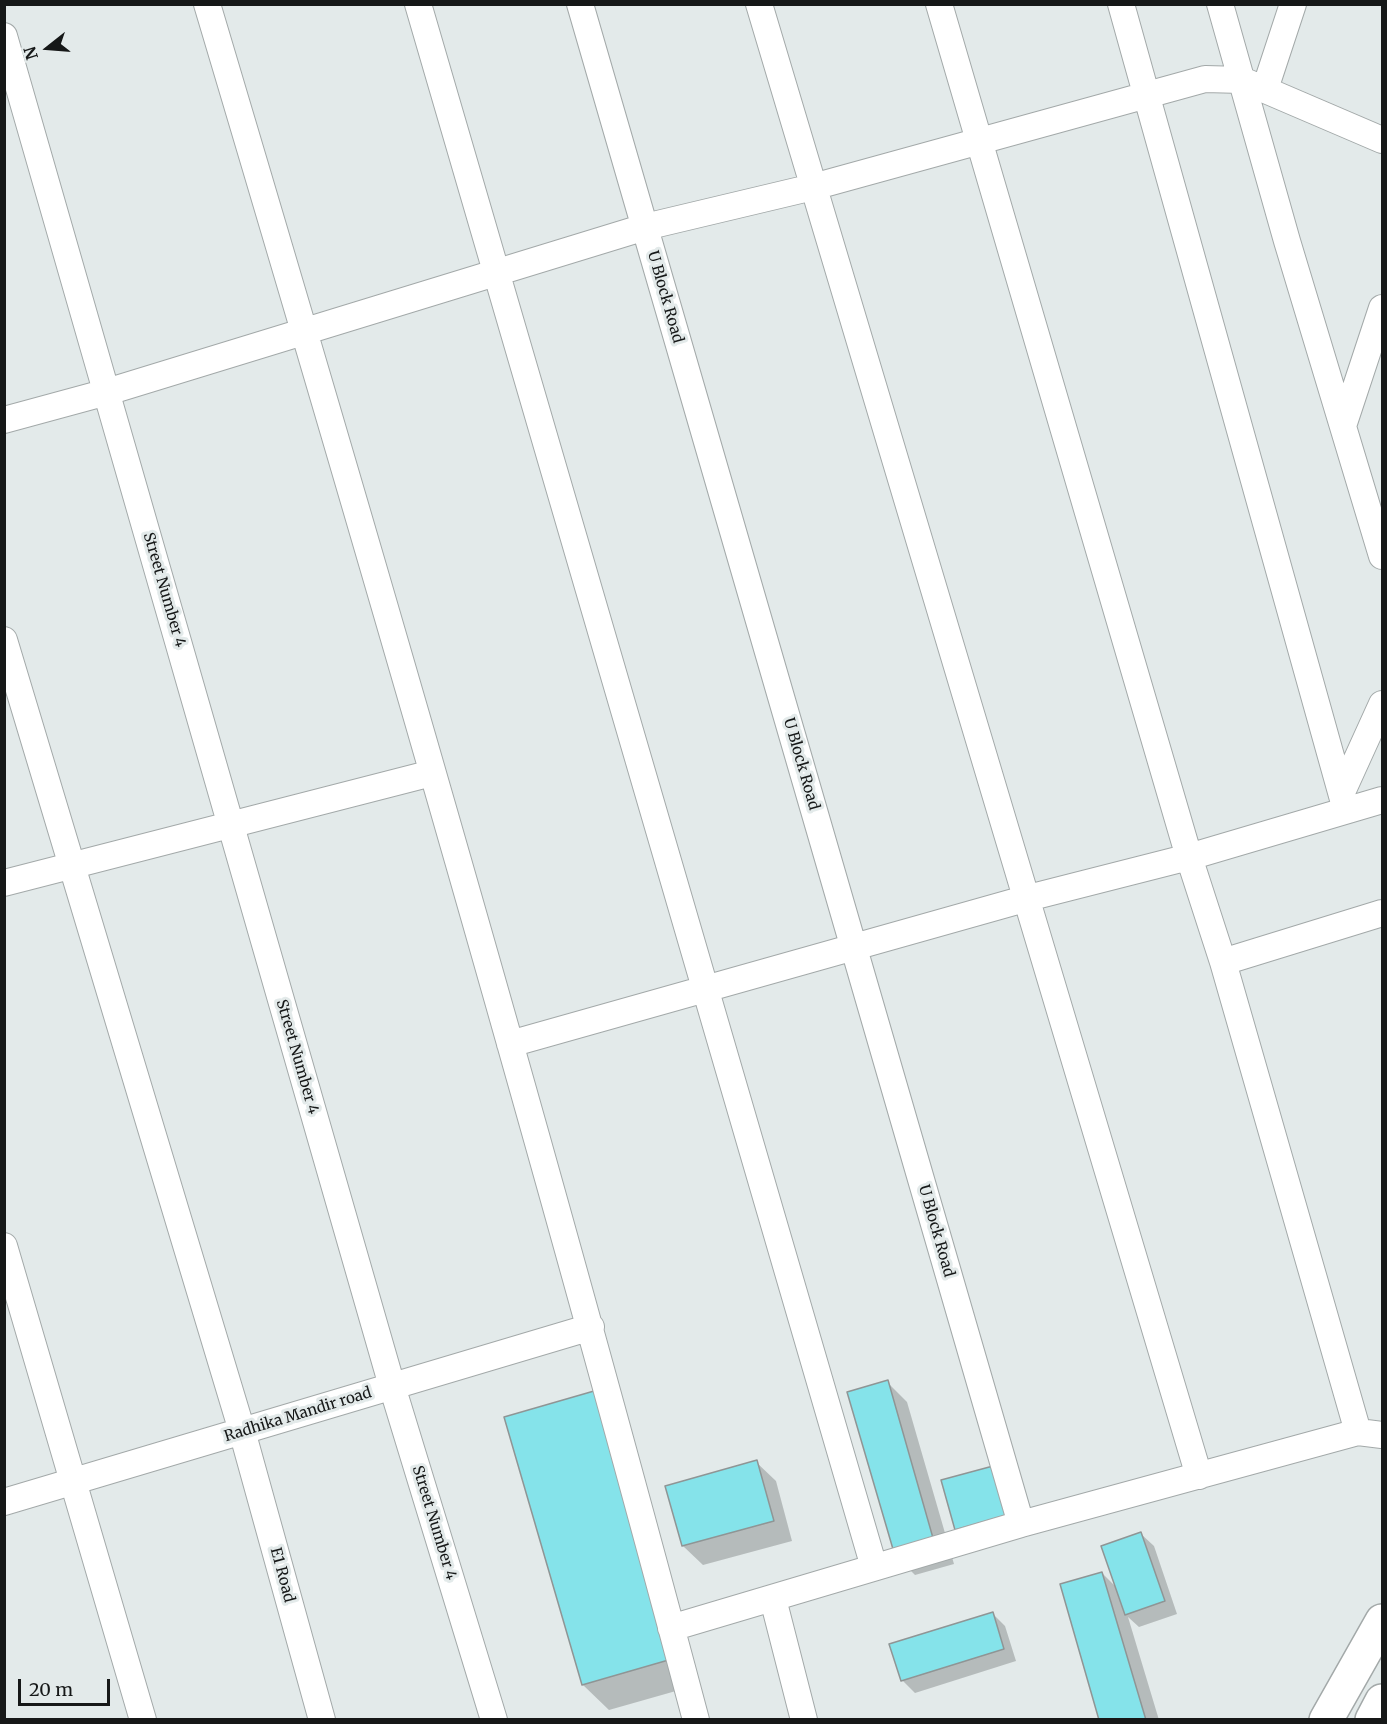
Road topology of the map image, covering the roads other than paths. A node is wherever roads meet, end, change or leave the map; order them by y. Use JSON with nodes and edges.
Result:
{"nodes":[{"id":1,"x":207,"y":4,"type":"edge"},
{"id":2,"x":418,"y":4,"type":"edge"},
{"id":3,"x":580,"y":4,"type":"edge"},
{"id":4,"x":759,"y":4,"type":"edge"},
{"id":5,"x":939,"y":4,"type":"edge"},
{"id":6,"x":1121,"y":4,"type":"edge"},
{"id":7,"x":1220,"y":4,"type":"edge"},
{"id":8,"x":1293,"y":4,"type":"edge"},
{"id":9,"x":4,"y":36,"type":"edge"},
{"id":10,"x":1254,"y":85,"type":"junction"},
{"id":11,"x":1148,"y":97,"type":"junction"},
{"id":12,"x":1383,"y":140,"type":"edge"},
{"id":13,"x":980,"y":143,"type":"junction"},
{"id":14,"x":813,"y":187,"type":"junction"},
{"id":15,"x":645,"y":227,"type":"junction"},
{"id":16,"x":496,"y":272,"type":"junction"},
{"id":17,"x":1383,"y":308,"type":"edge"},
{"id":18,"x":305,"y":332,"type":"junction"},
{"id":19,"x":107,"y":392,"type":"junction"},
{"id":20,"x":4,"y":420,"type":"edge"},
{"id":21,"x":1343,"y":426,"type":"junction"},
{"id":22,"x":1383,"y":556,"type":"edge"},
{"id":23,"x":4,"y":640,"type":"edge"},
{"id":24,"x":10,"y":680,"type":"edge"},
{"id":25,"x":1383,"y":704,"type":"edge"},
{"id":26,"x":432,"y":773,"type":"junction"},
{"id":27,"x":1383,"y":800,"type":"edge"},
{"id":28,"x":1344,"y":801,"type":"junction"},
{"id":29,"x":231,"y":825,"type":"junction"},
{"id":30,"x":1189,"y":857,"type":"junction"},
{"id":31,"x":70,"y":865,"type":"junction"},
{"id":32,"x":4,"y":883,"type":"edge"},
{"id":33,"x":1028,"y":898,"type":"junction"},
{"id":34,"x":1383,"y":913,"type":"edge"},
{"id":35,"x":855,"y":948,"type":"junction"},
{"id":36,"x":1223,"y":962,"type":"junction"},
{"id":37,"x":706,"y":990,"type":"junction"},
{"id":38,"x":510,"y":1044,"type":"junction"},
{"id":39,"x":4,"y":1246,"type":"edge"},
{"id":40,"x":591,"y":1327,"type":"junction"},
{"id":41,"x":392,"y":1386,"type":"junction"},
{"id":42,"x":242,"y":1431,"type":"junction"},
{"id":43,"x":1358,"y":1432,"type":"junction"},
{"id":44,"x":1383,"y":1435,"type":"edge"},
{"id":45,"x":1199,"y":1476,"type":"junction"},
{"id":46,"x":73,"y":1481,"type":"junction"},
{"id":47,"x":4,"y":1502,"type":"edge"},
{"id":48,"x":1021,"y":1524,"type":"junction"},
{"id":49,"x":874,"y":1567,"type":"junction"},
{"id":50,"x":773,"y":1599,"type":"junction"},
{"id":51,"x":1383,"y":1621,"type":"edge"},
{"id":52,"x":671,"y":1628,"type":"junction"},
{"id":53,"x":1383,"y":1701,"type":"edge"},
{"id":54,"x":142,"y":1719,"type":"edge"},
{"id":55,"x":322,"y":1719,"type":"edge"},
{"id":56,"x":494,"y":1719,"type":"edge"},
{"id":57,"x":696,"y":1719,"type":"edge"},
{"id":58,"x":804,"y":1719,"type":"edge"},
{"id":59,"x":1326,"y":1719,"type":"edge"},
{"id":60,"x":1372,"y":1719,"type":"edge"}],
"edges":[{"from":1,"to":18,"type":"street"},
{"from":2,"to":16,"type":"street"},
{"from":3,"to":15,"type":"street","name":"U Block Road"},
{"from":4,"to":14,"type":"street"},
{"from":5,"to":13,"type":"street"},
{"from":6,"to":11,"type":"street"},
{"from":7,"to":10,"type":"street"},
{"from":8,"to":10,"type":"street"},
{"from":9,"to":19,"type":"street","name":"Street Number 4"},
{"from":10,"to":11,"type":"street"},
{"from":10,"to":12,"type":"street"},
{"from":10,"to":21,"type":"street"},
{"from":11,"to":13,"type":"street"},
{"from":11,"to":28,"type":"street"},
{"from":13,"to":14,"type":"street"},
{"from":13,"to":30,"type":"street"},
{"from":14,"to":15,"type":"street"},
{"from":14,"to":33,"type":"street"},
{"from":15,"to":16,"type":"street"},
{"from":15,"to":35,"type":"street","name":"U Block Road"},
{"from":16,"to":18,"type":"street"},
{"from":16,"to":37,"type":"street"},
{"from":17,"to":21,"type":"street"},
{"from":18,"to":19,"type":"street"},
{"from":18,"to":26,"type":"street"},
{"from":19,"to":20,"type":"street"},
{"from":19,"to":29,"type":"street","name":"Street Number 4"},
{"from":21,"to":22,"type":"street"},
{"from":23,"to":24,"type":"street","name":"E1 Road"},
{"from":24,"to":31,"type":"street","name":"E1 Road"},
{"from":25,"to":28,"type":"street"},
{"from":26,"to":29,"type":"street"},
{"from":26,"to":38,"type":"street"},
{"from":27,"to":28,"type":"street"},
{"from":28,"to":30,"type":"street"},
{"from":29,"to":31,"type":"street"},
{"from":29,"to":41,"type":"street","name":"Street Number 4"},
{"from":30,"to":33,"type":"street"},
{"from":30,"to":36,"type":"street"},
{"from":31,"to":32,"type":"street"},
{"from":31,"to":42,"type":"street","name":"E1 Road"},
{"from":33,"to":35,"type":"street"},
{"from":33,"to":45,"type":"street"},
{"from":34,"to":36,"type":"street"},
{"from":35,"to":37,"type":"street"},
{"from":35,"to":48,"type":"street","name":"U Block Road"},
{"from":36,"to":43,"type":"street"},
{"from":37,"to":38,"type":"street"},
{"from":37,"to":49,"type":"street"},
{"from":38,"to":40,"type":"street"},
{"from":39,"to":46,"type":"street"},
{"from":40,"to":41,"type":"street","name":"Radhika Mandir road"},
{"from":40,"to":52,"type":"street"},
{"from":41,"to":42,"type":"street","name":"Radhika Mandir road"},
{"from":41,"to":56,"type":"street","name":"Street Number 4"},
{"from":42,"to":46,"type":"street","name":"Radhika Mandir road"},
{"from":42,"to":55,"type":"street","name":"E1 Road"},
{"from":43,"to":44,"type":"street"},
{"from":43,"to":45,"type":"street"},
{"from":45,"to":48,"type":"street"},
{"from":46,"to":47,"type":"street","name":"Radhika Mandir road"},
{"from":46,"to":54,"type":"street"},
{"from":48,"to":49,"type":"street"},
{"from":49,"to":50,"type":"street"},
{"from":50,"to":52,"type":"street"},
{"from":50,"to":58,"type":"street"},
{"from":51,"to":59,"type":"main road"},
{"from":52,"to":57,"type":"street"},
{"from":53,"to":60,"type":"main road"}]}
